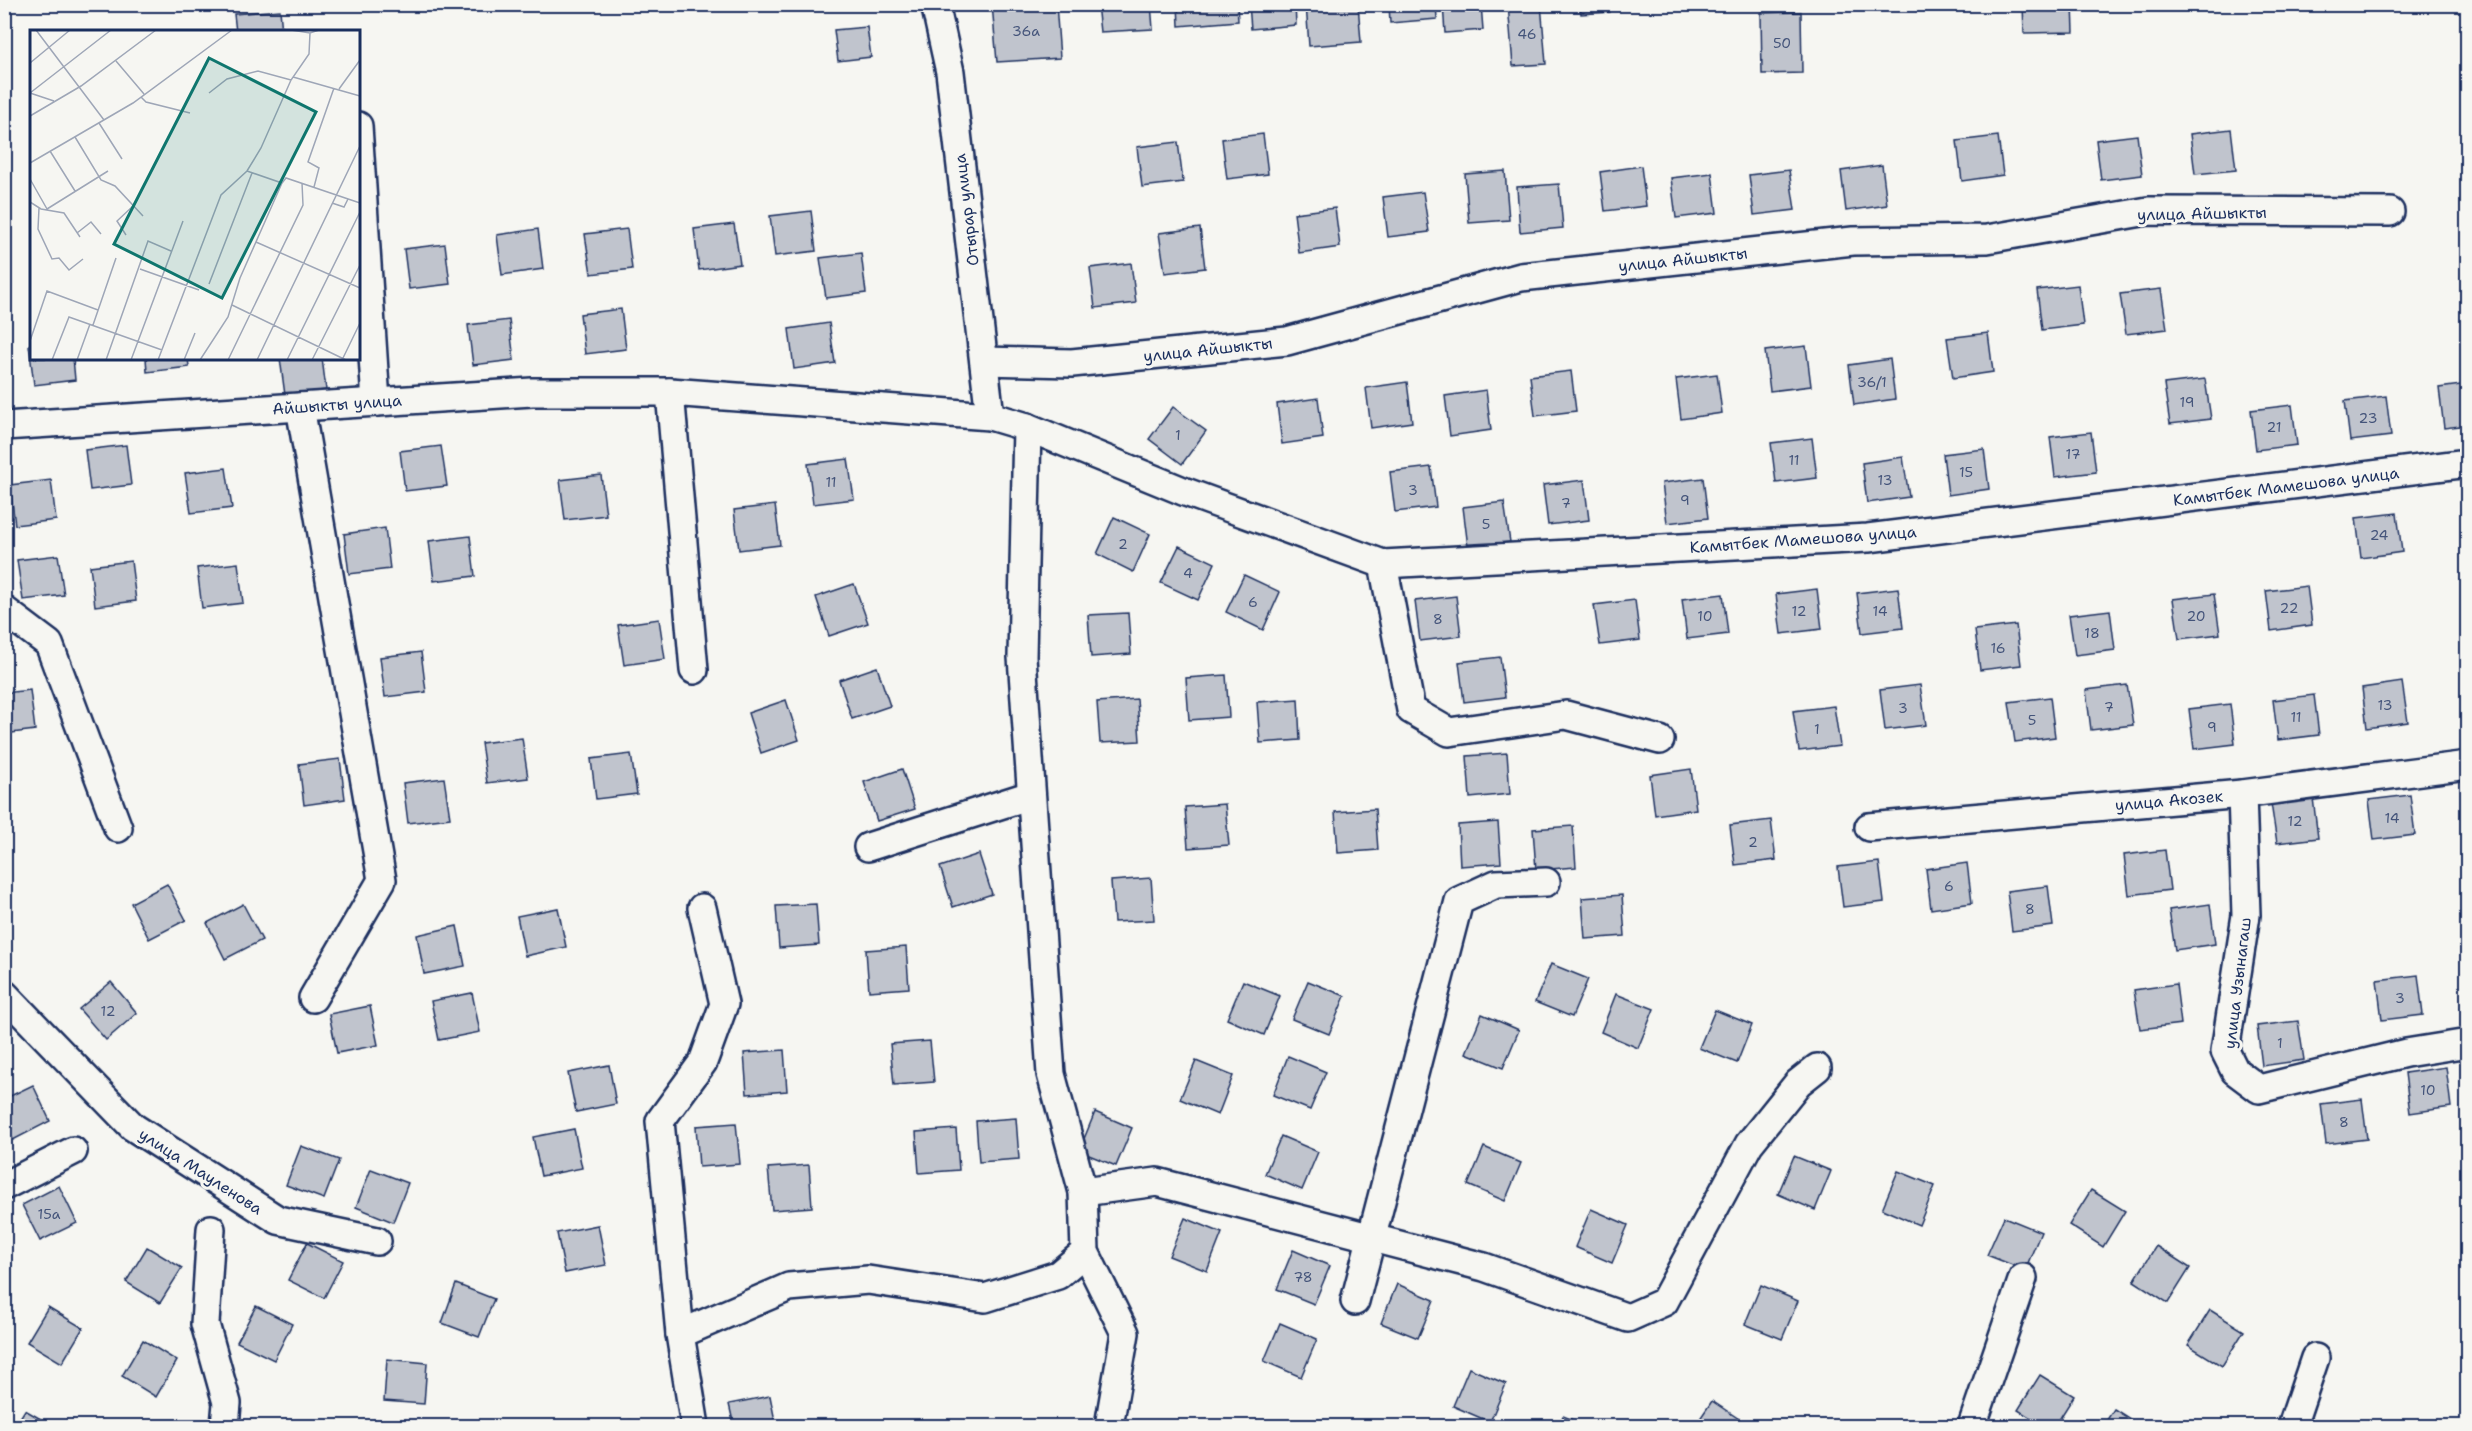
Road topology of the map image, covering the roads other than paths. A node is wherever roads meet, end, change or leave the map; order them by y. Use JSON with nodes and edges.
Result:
{"nodes":[{"id":1,"x":935,"y":4,"type":"edge"},
{"id":2,"x":360,"y":157,"type":"edge"},
{"id":3,"x":2391,"y":212,"type":"dead end"},
{"id":4,"x":984,"y":361,"type":"junction"},
{"id":5,"x":670,"y":392,"type":"junction"},
{"id":6,"x":376,"y":402,"type":"junction"},
{"id":7,"x":300,"y":407,"type":"junction"},
{"id":8,"x":990,"y":416,"type":"junction"},
{"id":9,"x":4,"y":426,"type":"edge"},
{"id":10,"x":1027,"y":427,"type":"junction"},
{"id":11,"x":2468,"y":463,"type":"edge"},
{"id":12,"x":1383,"y":564,"type":"junction"},
{"id":13,"x":4,"y":610,"type":"edge"},
{"id":14,"x":694,"y":670,"type":"dead end"},
{"id":15,"x":1660,"y":740,"type":"dead end"},
{"id":16,"x":2468,"y":765,"type":"edge"},
{"id":17,"x":2242,"y":794,"type":"junction"},
{"id":18,"x":1032,"y":795,"type":"junction"},
{"id":19,"x":1869,"y":827,"type":"dead end"},
{"id":20,"x":117,"y":828,"type":"dead end"},
{"id":21,"x":868,"y":847,"type":"dead end"},
{"id":22,"x":1546,"y":882,"type":"dead end"},
{"id":23,"x":702,"y":908,"type":"dead end"},
{"id":24,"x":4,"y":994,"type":"edge"},
{"id":25,"x":313,"y":998,"type":"dead end"},
{"id":26,"x":2468,"y":1043,"type":"edge"},
{"id":27,"x":1817,"y":1068,"type":"dead end"},
{"id":28,"x":73,"y":1151,"type":"dead end"},
{"id":29,"x":4,"y":1186,"type":"edge"},
{"id":30,"x":1083,"y":1192,"type":"junction"},
{"id":31,"x":211,"y":1229,"type":"dead end"},
{"id":32,"x":1373,"y":1238,"type":"junction"},
{"id":33,"x":377,"y":1241,"type":"dead end"},
{"id":34,"x":1085,"y":1252,"type":"junction"},
{"id":35,"x":2024,"y":1278,"type":"dead end"},
{"id":36,"x":1355,"y":1301,"type":"dead end"},
{"id":37,"x":680,"y":1334,"type":"junction"},
{"id":38,"x":2315,"y":1358,"type":"dead end"},
{"id":39,"x":225,"y":1426,"type":"edge"},
{"id":40,"x":694,"y":1426,"type":"edge"},
{"id":41,"x":1109,"y":1426,"type":"edge"},
{"id":42,"x":1972,"y":1426,"type":"edge"},
{"id":43,"x":2292,"y":1426,"type":"edge"}],
"edges":[{"from":1,"to":4,"type":"street","name":"Отырар улица"},
{"from":2,"to":6,"type":"street"},
{"from":3,"to":4,"type":"street","name":"улица Айшыкты"},
{"from":4,"to":8,"type":"street","name":"Отырар улица"},
{"from":5,"to":6,"type":"street","name":"Айшыкты улица"},
{"from":5,"to":8,"type":"street","name":"Айшыкты улица"},
{"from":5,"to":14,"type":"street"},
{"from":6,"to":7,"type":"street","name":"Айшыкты улица"},
{"from":7,"to":9,"type":"street","name":"Айшыкты улица"},
{"from":7,"to":25,"type":"street"},
{"from":8,"to":10,"type":"street","name":"Камытбек Мамешова улица"},
{"from":10,"to":12,"type":"street","name":"Камытбек Мамешова улица"},
{"from":10,"to":18,"type":"street"},
{"from":11,"to":12,"type":"street","name":"Камытбек Мамешова улица"},
{"from":12,"to":15,"type":"street"},
{"from":13,"to":20,"type":"street"},
{"from":16,"to":17,"type":"street","name":"улица Акозек"},
{"from":17,"to":19,"type":"street","name":"улица Акозек"},
{"from":17,"to":26,"type":"street","name":"улица Узынагаш"},
{"from":18,"to":21,"type":"street"},
{"from":18,"to":30,"type":"street"},
{"from":22,"to":32,"type":"street"},
{"from":23,"to":37,"type":"street"},
{"from":24,"to":33,"type":"street","name":"улица Мауленова"},
{"from":27,"to":32,"type":"street"},
{"from":28,"to":29,"type":"street"},
{"from":30,"to":32,"type":"street"},
{"from":30,"to":34,"type":"street"},
{"from":31,"to":39,"type":"street"},
{"from":32,"to":36,"type":"street"},
{"from":34,"to":37,"type":"street"},
{"from":34,"to":41,"type":"street"},
{"from":35,"to":42,"type":"street"},
{"from":37,"to":40,"type":"street"},
{"from":38,"to":43,"type":"street"}]}
